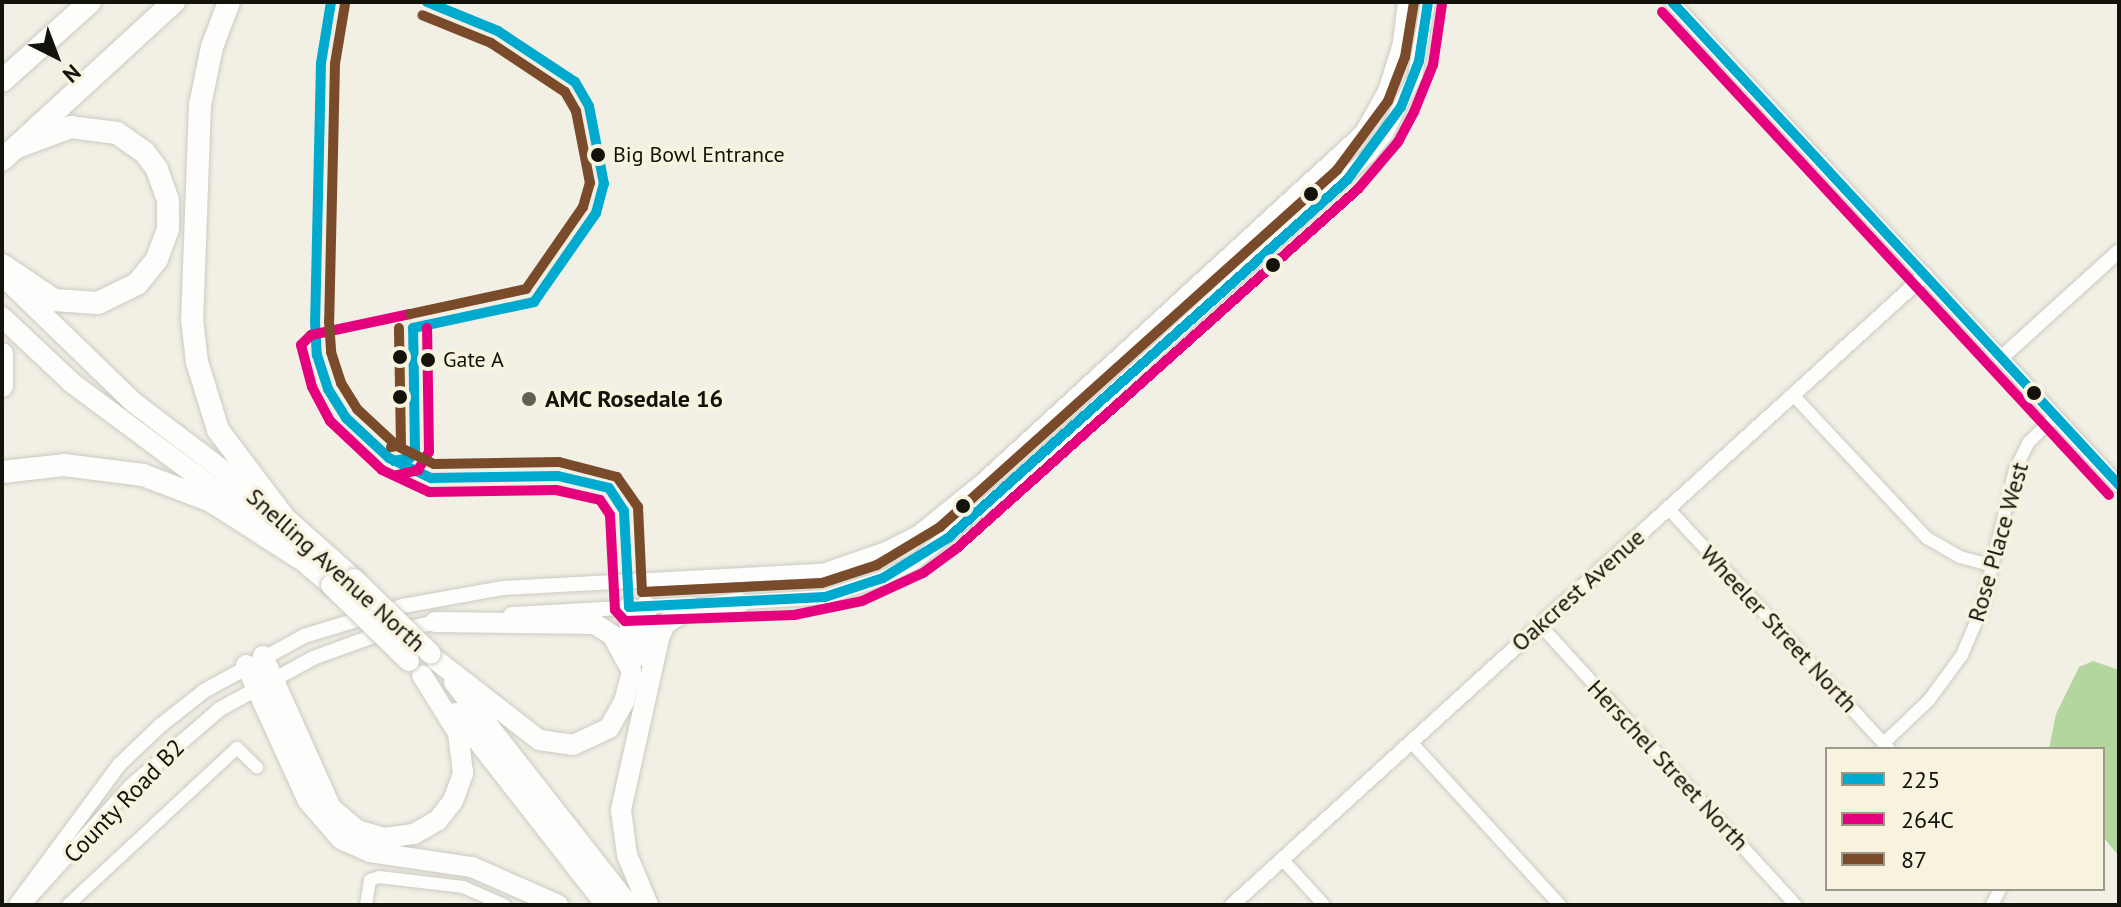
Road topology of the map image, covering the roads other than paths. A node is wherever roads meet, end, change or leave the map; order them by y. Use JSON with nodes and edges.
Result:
{"nodes":[{"id":1,"x":90,"y":2,"type":"edge"},
{"id":2,"x":174,"y":2,"type":"edge"},
{"id":3,"x":229,"y":2,"type":"edge"},
{"id":4,"x":237,"y":2,"type":"edge"},
{"id":5,"x":1405,"y":2,"type":"edge"},
{"id":6,"x":1428,"y":2,"type":"edge"},
{"id":7,"x":1672,"y":2,"type":"edge"},
{"id":8,"x":2,"y":81,"type":"edge"},
{"id":9,"x":10,"y":154,"type":"edge"},
{"id":10,"x":2119,"y":251,"type":"edge"},
{"id":11,"x":2,"y":265,"type":"edge"},
{"id":12,"x":2,"y":275,"type":"edge"},
{"id":13,"x":1925,"y":275,"type":"junction"},
{"id":14,"x":2,"y":317,"type":"edge"},
{"id":15,"x":2,"y":354,"type":"edge"},
{"id":16,"x":2001,"y":358,"type":"junction"},
{"id":17,"x":2,"y":386,"type":"edge"},
{"id":18,"x":205,"y":394,"type":"junction"},
{"id":19,"x":1793,"y":395,"type":"junction"},
{"id":20,"x":2055,"y":417,"type":"junction"},
{"id":21,"x":1004,"y":461,"type":"junction"},
{"id":22,"x":2,"y":472,"type":"edge"},
{"id":23,"x":1019,"y":478,"type":"junction"},
{"id":24,"x":2119,"y":485,"type":"edge"},
{"id":25,"x":1668,"y":508,"type":"junction"},
{"id":26,"x":282,"y":515,"type":"junction"},
{"id":27,"x":300,"y":558,"type":"junction"},
{"id":28,"x":1993,"y":566,"type":"junction"},
{"id":29,"x":645,"y":580,"type":"junction"},
{"id":30,"x":628,"y":581,"type":"junction"},
{"id":31,"x":739,"y":603,"type":"junction"},
{"id":32,"x":637,"y":606,"type":"junction"},
{"id":33,"x":435,"y":622,"type":"junction"},
{"id":34,"x":1540,"y":625,"type":"junction"},
{"id":35,"x":254,"y":660,"type":"junction"},
{"id":36,"x":424,"y":662,"type":"junction"},
{"id":37,"x":631,"y":675,"type":"junction"},
{"id":38,"x":264,"y":682,"type":"junction"},
{"id":39,"x":643,"y":720,"type":"junction"},
{"id":40,"x":1411,"y":742,"type":"junction"},
{"id":41,"x":1887,"y":746,"type":"edge"},
{"id":42,"x":257,"y":767,"type":"dead end"},
{"id":43,"x":1282,"y":859,"type":"junction"},
{"id":44,"x":16,"y":905,"type":"edge"},
{"id":45,"x":23,"y":905,"type":"edge"},
{"id":46,"x":68,"y":905,"type":"edge"},
{"id":47,"x":366,"y":905,"type":"edge"},
{"id":48,"x":504,"y":905,"type":"edge"},
{"id":49,"x":558,"y":905,"type":"edge"},
{"id":50,"x":606,"y":905,"type":"edge"},
{"id":51,"x":629,"y":905,"type":"edge"},
{"id":52,"x":648,"y":905,"type":"edge"},
{"id":53,"x":1232,"y":905,"type":"edge"},
{"id":54,"x":1324,"y":905,"type":"edge"},
{"id":55,"x":1560,"y":905,"type":"edge"},
{"id":56,"x":1796,"y":905,"type":"edge"}],
"edges":[{"from":1,"to":8,"type":"highway"},
{"from":2,"to":9,"type":"highway"},
{"from":3,"to":18,"type":"highway"},
{"from":4,"to":18,"type":"highway"},
{"from":5,"to":21,"type":"street","name":"County Road B2"},
{"from":6,"to":23,"type":"street","name":"County Road B2"},
{"from":7,"to":13,"type":"street"},
{"from":9,"to":11,"type":"highway"},
{"from":10,"to":16,"type":"street"},
{"from":12,"to":26,"type":"highway","name":"Snelling Avenue North"},
{"from":13,"to":16,"type":"street"},
{"from":13,"to":19,"type":"street","name":"Oakcrest Avenue"},
{"from":14,"to":27,"type":"highway","name":"Snelling Avenue North"},
{"from":15,"to":17,"type":"highway"},
{"from":16,"to":20,"type":"street"},
{"from":18,"to":26,"type":"highway"},
{"from":19,"to":25,"type":"street","name":"Oakcrest Avenue"},
{"from":19,"to":28,"type":"street"},
{"from":20,"to":24,"type":"street"},
{"from":20,"to":28,"type":"street","name":"Rose Place West"},
{"from":21,"to":23,"type":"street"},
{"from":21,"to":29,"type":"street","name":"County Road B2"},
{"from":22,"to":27,"type":"highway"},
{"from":23,"to":31,"type":"street","name":"County Road B2"},
{"from":25,"to":34,"type":"street","name":"Oakcrest Avenue"},
{"from":25,"to":41,"type":"street","name":"Wheeler Street North"},
{"from":26,"to":36,"type":"highway","name":"Snelling Avenue North","bridge":true},
{"from":27,"to":36,"type":"highway","name":"Snelling Avenue North","bridge":true},
{"from":28,"to":41,"type":"street","name":"Rose Place West"},
{"from":29,"to":30,"type":"street","name":"County Road B2"},
{"from":29,"to":32,"type":"street"},
{"from":30,"to":32,"type":"street"},
{"from":30,"to":35,"type":"street","name":"County Road B2"},
{"from":31,"to":32,"type":"street","name":"County Road B2"},
{"from":31,"to":39,"type":"highway"},
{"from":32,"to":33,"type":"street","name":"County Road B2"},
{"from":32,"to":37,"type":"highway"},
{"from":32,"to":39,"type":"highway"},
{"from":33,"to":37,"type":"highway"},
{"from":33,"to":38,"type":"street","name":"County Road B2"},
{"from":34,"to":40,"type":"street","name":"Oakcrest Avenue"},
{"from":34,"to":56,"type":"street","name":"Herschel Street North"},
{"from":35,"to":38,"type":"highway"},
{"from":35,"to":44,"type":"street","name":"County Road B2"},
{"from":36,"to":37,"type":"highway"},
{"from":36,"to":38,"type":"highway"},
{"from":36,"to":50,"type":"highway","name":"Snelling Avenue North"},
{"from":36,"to":51,"type":"highway","name":"Snelling Avenue North"},
{"from":38,"to":45,"type":"street","name":"County Road B2"},
{"from":38,"to":49,"type":"highway"},
{"from":39,"to":52,"type":"highway"},
{"from":40,"to":43,"type":"street","name":"Oakcrest Avenue"},
{"from":40,"to":55,"type":"street"},
{"from":42,"to":46,"type":"street"},
{"from":43,"to":53,"type":"street","name":"Oakcrest Avenue"},
{"from":43,"to":54,"type":"street"},
{"from":47,"to":48,"type":"street"}]}
